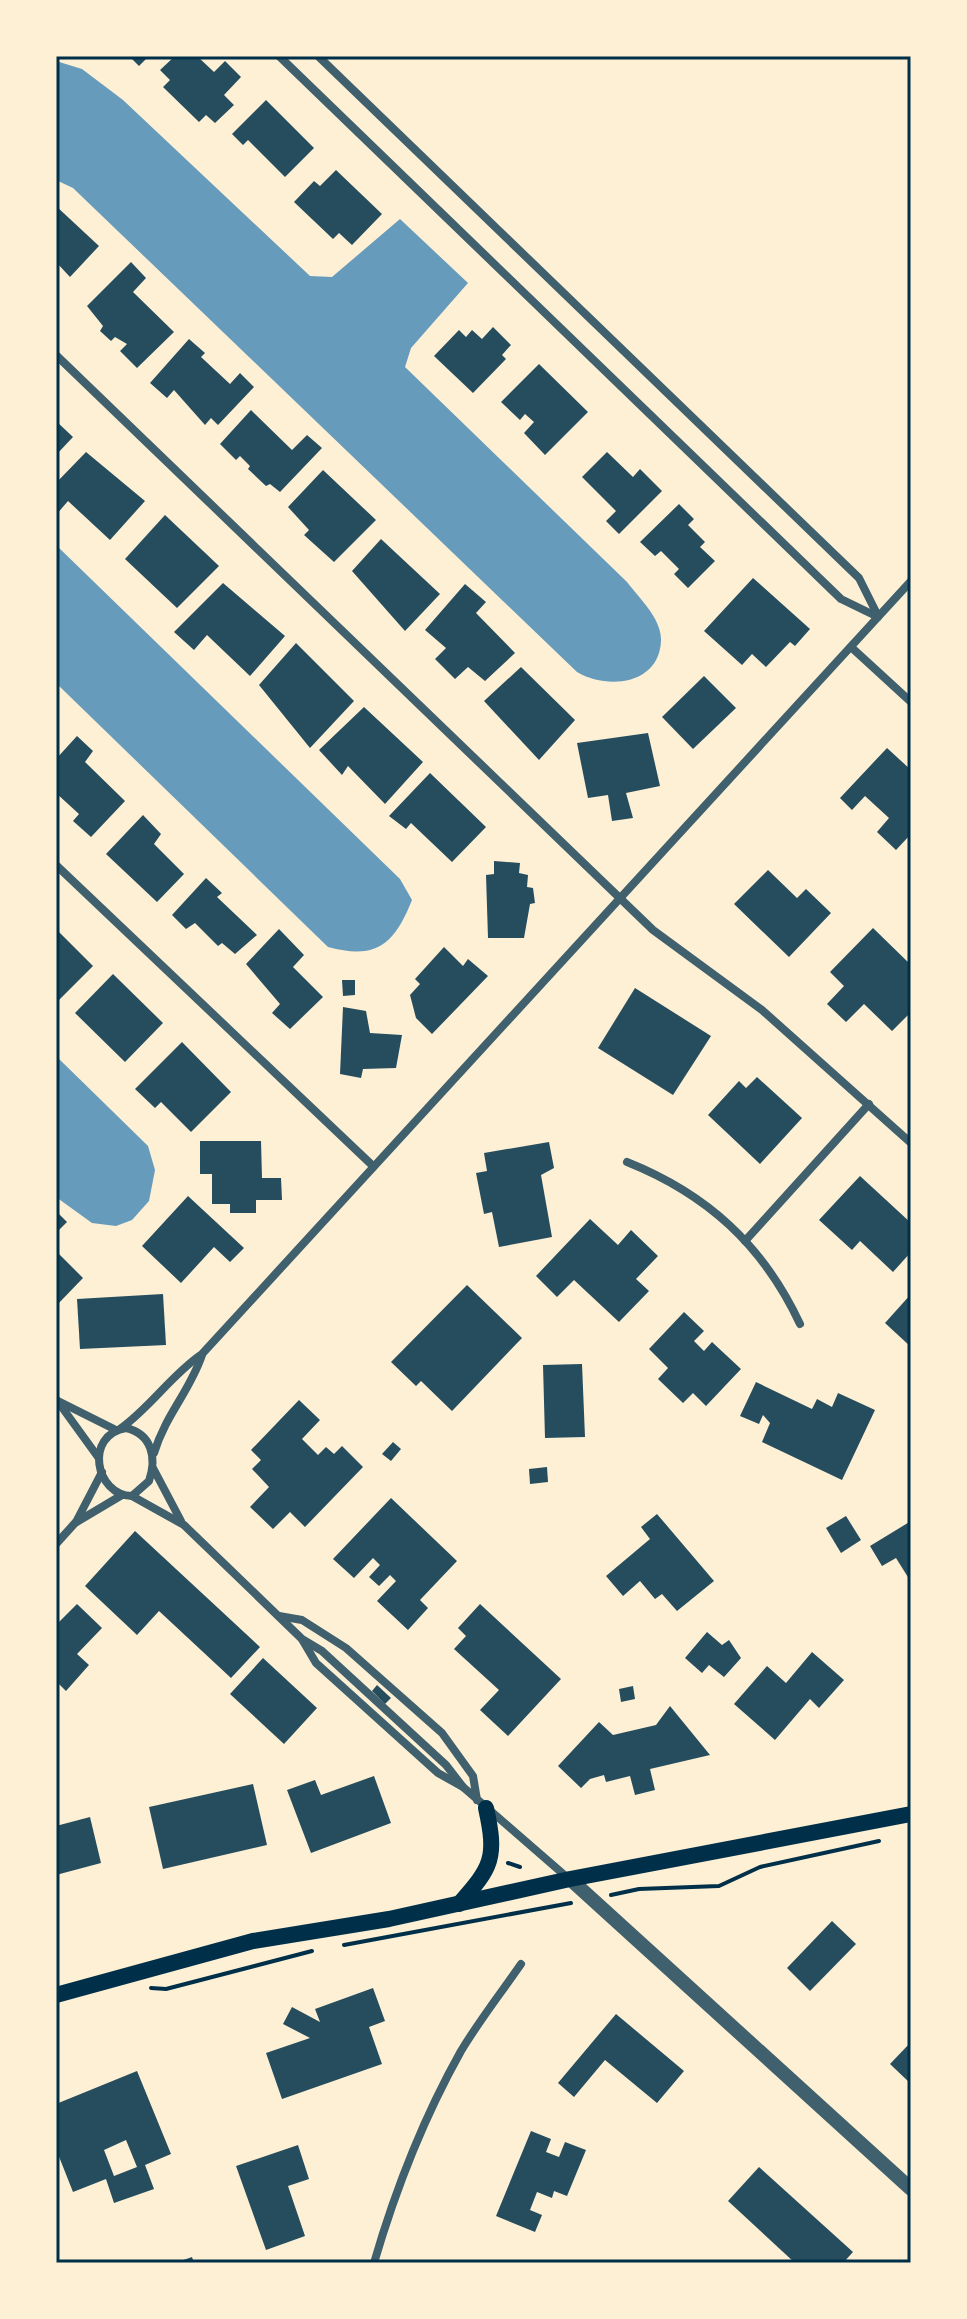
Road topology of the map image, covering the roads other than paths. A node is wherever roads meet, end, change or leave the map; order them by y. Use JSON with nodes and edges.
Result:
{"nodes":[{"id":1,"x":279,"y":56,"type":"edge"},
{"id":2,"x":318,"y":56,"type":"edge"},
{"id":3,"x":56,"y":355,"type":"edge"},
{"id":4,"x":911,"y":581,"type":"edge"},
{"id":5,"x":878,"y":617,"type":"junction"},
{"id":6,"x":851,"y":647,"type":"junction"},
{"id":7,"x":911,"y":702,"type":"edge"},
{"id":8,"x":56,"y":865,"type":"edge"},
{"id":9,"x":621,"y":897,"type":"junction"},
{"id":10,"x":869,"y":1104,"type":"junction"},
{"id":11,"x":911,"y":1143,"type":"edge"},
{"id":12,"x":627,"y":1162,"type":"dead end"},
{"id":13,"x":373,"y":1166,"type":"junction"},
{"id":14,"x":745,"y":1241,"type":"junction"},
{"id":15,"x":800,"y":1324,"type":"dead end"},
{"id":16,"x":202,"y":1354,"type":"junction"},
{"id":17,"x":57,"y":1400,"type":"edge"},
{"id":18,"x":117,"y":1429,"type":"junction"},
{"id":19,"x":153,"y":1455,"type":"junction"},
{"id":20,"x":99,"y":1460,"type":"junction"},
{"id":21,"x":153,"y":1468,"type":"junction"},
{"id":22,"x":102,"y":1472,"type":"junction"},
{"id":23,"x":127,"y":1496,"type":"junction"},
{"id":24,"x":75,"y":1523,"type":"junction"},
{"id":25,"x":184,"y":1525,"type":"junction"},
{"id":26,"x":56,"y":1544,"type":"edge"},
{"id":27,"x":278,"y":1616,"type":"junction"},
{"id":28,"x":482,"y":1804,"type":"junction"},
{"id":29,"x":911,"y":1814,"type":"edge"},
{"id":30,"x":570,"y":1879,"type":"junction"},
{"id":31,"x":459,"y":1904,"type":"junction"},
{"id":32,"x":521,"y":1964,"type":"dead end"},
{"id":33,"x":56,"y":1995,"type":"edge"},
{"id":34,"x":911,"y":2189,"type":"edge"},
{"id":35,"x":374,"y":2263,"type":"edge"}],
"edges":[{"from":1,"to":5,"type":"street"},
{"from":2,"to":5,"type":"street"},
{"from":3,"to":9,"type":"street"},
{"from":4,"to":5,"type":"street"},
{"from":5,"to":6,"type":"street"},
{"from":6,"to":7,"type":"street"},
{"from":6,"to":9,"type":"street"},
{"from":8,"to":13,"type":"street"},
{"from":9,"to":10,"type":"street"},
{"from":9,"to":13,"type":"street"},
{"from":10,"to":11,"type":"street"},
{"from":10,"to":14,"type":"street"},
{"from":12,"to":14,"type":"street"},
{"from":13,"to":16,"type":"street"},
{"from":14,"to":15,"type":"street"},
{"from":16,"to":18,"type":"street"},
{"from":16,"to":19,"type":"street"},
{"from":17,"to":18,"type":"street"},
{"from":17,"to":20,"type":"street"},
{"from":18,"to":19,"type":"street"},
{"from":18,"to":20,"type":"street"},
{"from":19,"to":21,"type":"street"},
{"from":20,"to":22,"type":"street"},
{"from":21,"to":23,"type":"street"},
{"from":21,"to":25,"type":"street"},
{"from":22,"to":23,"type":"street"},
{"from":22,"to":24,"type":"street"},
{"from":23,"to":24,"type":"street"},
{"from":23,"to":25,"type":"street"},
{"from":24,"to":26,"type":"street"},
{"from":25,"to":27,"type":"street"},
{"from":27,"to":28,"type":"street"},
{"from":27,"to":28,"type":"street"},
{"from":28,"to":30,"type":"street"},
{"from":28,"to":31,"type":"main road"},
{"from":29,"to":30,"type":"main road"},
{"from":30,"to":31,"type":"main road"},
{"from":30,"to":34,"type":"street"},
{"from":31,"to":33,"type":"main road"},
{"from":32,"to":35,"type":"street"}]}
